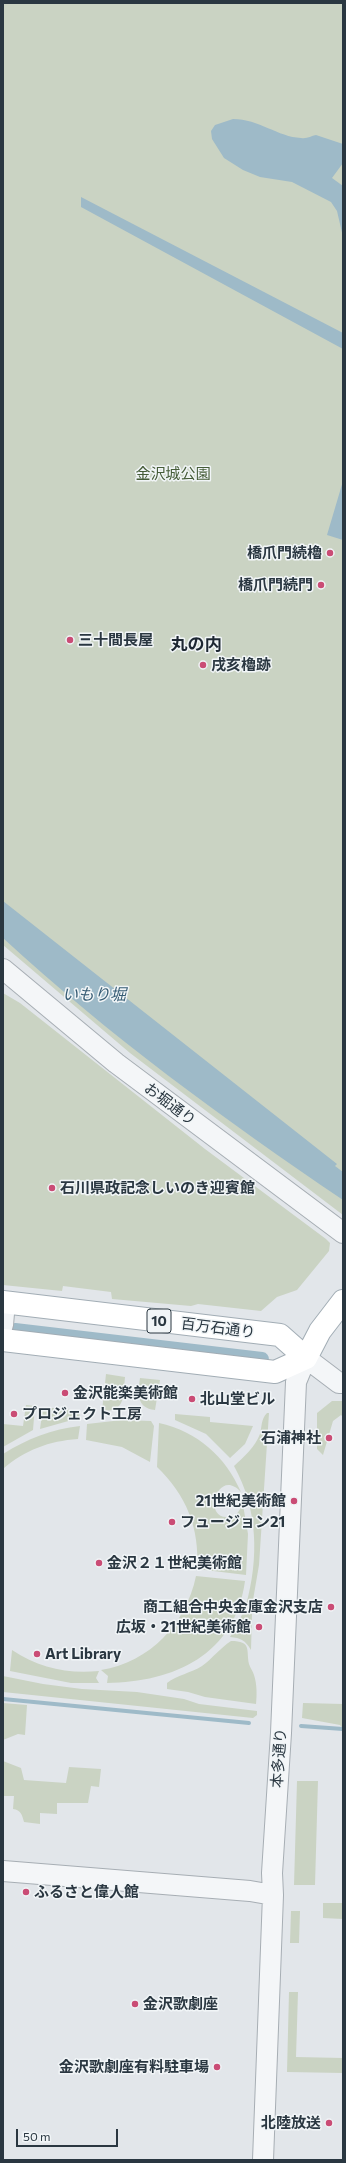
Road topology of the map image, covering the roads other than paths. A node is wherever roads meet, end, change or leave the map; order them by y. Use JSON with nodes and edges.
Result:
{"nodes":[{"id":1,"x":3,"y":969,"type":"edge"},
{"id":2,"x":343,"y":1233,"type":"edge"},
{"id":3,"x":343,"y":1301,"type":"edge"},
{"id":4,"x":4,"y":1302,"type":"edge"},
{"id":5,"x":3,"y":1325,"type":"edge"},
{"id":6,"x":3,"y":1340,"type":"edge"},
{"id":7,"x":306,"y":1358,"type":"junction"},
{"id":8,"x":343,"y":1383,"type":"edge"},
{"id":9,"x":3,"y":1870,"type":"edge"},
{"id":10,"x":273,"y":1895,"type":"junction"},
{"id":11,"x":263,"y":2160,"type":"edge"}],
"edges":[{"from":1,"to":2,"type":"street","name":"お堀通り"},
{"from":3,"to":7,"type":"main road"},
{"from":4,"to":5,"type":"street"},
{"from":4,"to":7,"type":"main road","name":"百万石通り","number":"10"},
{"from":6,"to":7,"type":"main road"},
{"from":7,"to":8,"type":"street","name":"百万石通り"},
{"from":7,"to":10,"type":"street","name":"本多通り"},
{"from":9,"to":10,"type":"street"},
{"from":10,"to":11,"type":"street","name":"本多通り"}]}
